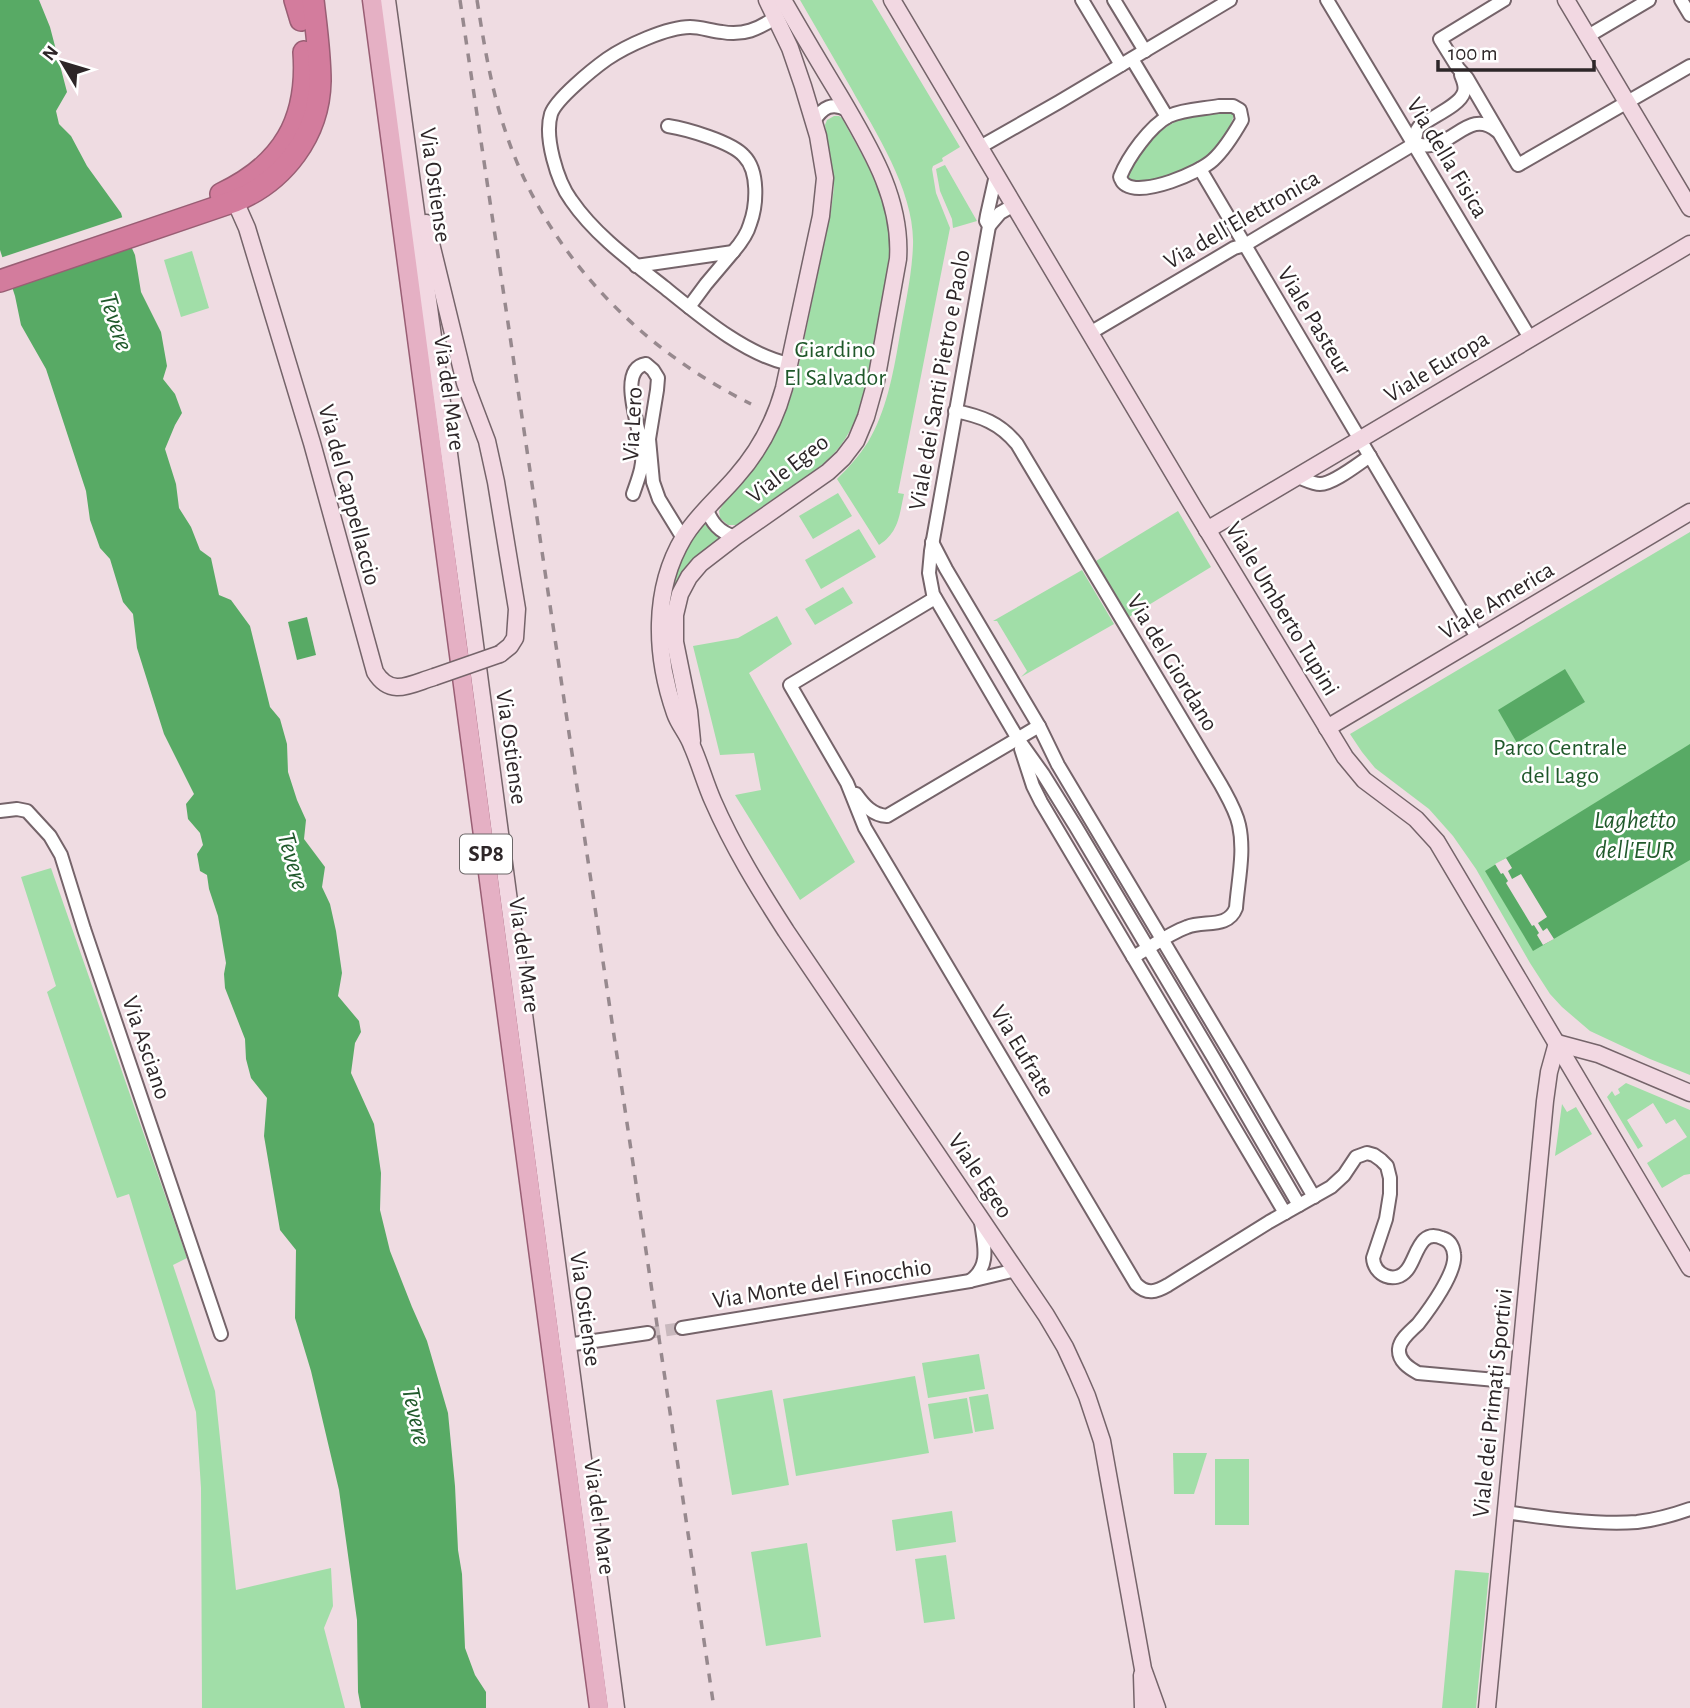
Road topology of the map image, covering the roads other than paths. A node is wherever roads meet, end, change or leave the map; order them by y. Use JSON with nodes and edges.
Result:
{"nodes":[{"id":1,"x":313,"y":0,"type":"edge"},
{"id":2,"x":372,"y":0,"type":"edge"},
{"id":3,"x":387,"y":0,"type":"edge"},
{"id":4,"x":767,"y":0,"type":"edge"},
{"id":5,"x":783,"y":0,"type":"edge"},
{"id":6,"x":892,"y":0,"type":"edge"},
{"id":7,"x":1082,"y":0,"type":"edge"},
{"id":8,"x":1114,"y":0,"type":"edge"},
{"id":9,"x":1230,"y":0,"type":"edge"},
{"id":10,"x":1327,"y":0,"type":"edge"},
{"id":11,"x":1504,"y":0,"type":"edge"},
{"id":12,"x":1566,"y":0,"type":"edge"},
{"id":13,"x":1649,"y":0,"type":"edge"},
{"id":14,"x":1681,"y":0,"type":"edge"},
{"id":15,"x":299,"y":7,"type":"edge"},
{"id":16,"x":1690,"y":15,"type":"edge"},
{"id":17,"x":776,"y":17,"type":"junction"},
{"id":18,"x":1588,"y":37,"type":"junction"},
{"id":19,"x":1145,"y":51,"type":"junction"},
{"id":20,"x":1126,"y":62,"type":"junction"},
{"id":21,"x":1690,"y":66,"type":"edge"},
{"id":22,"x":1458,"y":68,"type":"junction"},
{"id":23,"x":1628,"y":102,"type":"junction"},
{"id":24,"x":848,"y":110,"type":"junction"},
{"id":25,"x":1167,"y":117,"type":"junction"},
{"id":26,"x":814,"y":121,"type":"junction"},
{"id":27,"x":668,"y":126,"type":"dead end"},
{"id":28,"x":1499,"y":133,"type":"junction"},
{"id":29,"x":977,"y":143,"type":"junction"},
{"id":30,"x":1414,"y":144,"type":"junction"},
{"id":31,"x":1200,"y":169,"type":"junction"},
{"id":32,"x":996,"y":175,"type":"junction"},
{"id":33,"x":412,"y":186,"type":"junction"},
{"id":34,"x":245,"y":191,"type":"junction"},
{"id":35,"x":213,"y":202,"type":"junction"},
{"id":36,"x":1014,"y":205,"type":"junction"},
{"id":37,"x":1690,"y":208,"type":"edge"},
{"id":38,"x":989,"y":226,"type":"junction"},
{"id":39,"x":1690,"y":244,"type":"edge"},
{"id":40,"x":1245,"y":246,"type":"junction"},
{"id":41,"x":733,"y":252,"type":"junction"},
{"id":42,"x":636,"y":266,"type":"junction"},
{"id":43,"x":0,"y":269,"type":"edge"},
{"id":44,"x":0,"y":281,"type":"edge"},
{"id":45,"x":689,"y":307,"type":"junction"},
{"id":46,"x":1090,"y":333,"type":"junction"},
{"id":47,"x":1530,"y":338,"type":"junction"},
{"id":48,"x":789,"y":364,"type":"junction"},
{"id":49,"x":955,"y":411,"type":"junction"},
{"id":50,"x":1360,"y":439,"type":"junction"},
{"id":51,"x":1370,"y":456,"type":"junction"},
{"id":52,"x":1298,"y":477,"type":"junction"},
{"id":53,"x":633,"y":494,"type":"dead end"},
{"id":54,"x":706,"y":508,"type":"junction"},
{"id":55,"x":1690,"y":512,"type":"edge"},
{"id":56,"x":1207,"y":530,"type":"junction"},
{"id":57,"x":735,"y":537,"type":"junction"},
{"id":58,"x":684,"y":538,"type":"junction"},
{"id":59,"x":932,"y":542,"type":"junction"},
{"id":60,"x":934,"y":598,"type":"junction"},
{"id":61,"x":1478,"y":639,"type":"junction"},
{"id":62,"x":1039,"y":726,"type":"junction"},
{"id":63,"x":1328,"y":728,"type":"junction"},
{"id":64,"x":1018,"y":739,"type":"junction"},
{"id":65,"x":692,"y":744,"type":"junction"},
{"id":66,"x":847,"y":783,"type":"junction"},
{"id":67,"x":0,"y":811,"type":"edge"},
{"id":68,"x":1090,"y":819,"type":"junction"},
{"id":69,"x":1076,"y":827,"type":"junction"},
{"id":70,"x":1061,"y":836,"type":"junction"},
{"id":71,"x":1122,"y":872,"type":"junction"},
{"id":72,"x":1107,"y":881,"type":"junction"},
{"id":73,"x":1093,"y":889,"type":"junction"},
{"id":74,"x":1163,"y":940,"type":"junction"},
{"id":75,"x":1147,"y":949,"type":"junction"},
{"id":76,"x":1133,"y":957,"type":"junction"},
{"id":77,"x":1198,"y":999,"type":"junction"},
{"id":78,"x":1183,"y":1008,"type":"junction"},
{"id":79,"x":1169,"y":1017,"type":"junction"},
{"id":80,"x":1557,"y":1043,"type":"junction"},
{"id":81,"x":1240,"y":1068,"type":"junction"},
{"id":82,"x":1225,"y":1077,"type":"junction"},
{"id":83,"x":1210,"y":1086,"type":"junction"},
{"id":84,"x":1690,"y":1093,"type":"edge"},
{"id":85,"x":1280,"y":1139,"type":"junction"},
{"id":86,"x":1266,"y":1147,"type":"junction"},
{"id":87,"x":1252,"y":1155,"type":"junction"},
{"id":88,"x":1314,"y":1197,"type":"junction"},
{"id":89,"x":1299,"y":1205,"type":"junction"},
{"id":90,"x":1285,"y":1213,"type":"junction"},
{"id":91,"x":981,"y":1218,"type":"junction"},
{"id":92,"x":1690,"y":1268,"type":"edge"},
{"id":93,"x":1016,"y":1270,"type":"junction"},
{"id":94,"x":970,"y":1281,"type":"junction"},
{"id":95,"x":682,"y":1328,"type":"tunnel mouth"},
{"id":96,"x":648,"y":1333,"type":"tunnel mouth"},
{"id":97,"x":221,"y":1334,"type":"dead end"},
{"id":98,"x":567,"y":1345,"type":"junction"},
{"id":99,"x":1518,"y":1382,"type":"junction"},
{"id":100,"x":1690,"y":1509,"type":"edge"},
{"id":101,"x":1505,"y":1512,"type":"junction"},
{"id":102,"x":1143,"y":1669,"type":"junction"},
{"id":103,"x":599,"y":1708,"type":"edge"},
{"id":104,"x":616,"y":1708,"type":"edge"},
{"id":105,"x":1143,"y":1708,"type":"edge"},
{"id":106,"x":1157,"y":1708,"type":"edge"},
{"id":107,"x":1487,"y":1708,"type":"edge"}],
"edges":[{"from":1,"to":34,"type":"highway"},
{"from":2,"to":103,"type":"main road","name":"Via del Mare","number":"SP8"},
{"from":3,"to":33,"type":"main road","name":"Via Ostiense"},
{"from":4,"to":17,"type":"main road","name":"Viale Egeo"},
{"from":5,"to":24,"type":"main road","name":"Viale Egeo"},
{"from":6,"to":29,"type":"main road","name":"Viale Umberto Tupini"},
{"from":7,"to":20,"type":"street"},
{"from":8,"to":19,"type":"street"},
{"from":9,"to":19,"type":"street"},
{"from":10,"to":30,"type":"street","name":"Via della Fisica"},
{"from":11,"to":22,"type":"street"},
{"from":12,"to":18,"type":"main road"},
{"from":13,"to":18,"type":"street"},
{"from":14,"to":16,"type":"street"},
{"from":15,"to":34,"type":"highway"},
{"from":17,"to":26,"type":"main road","name":"Viale Egeo"},
{"from":17,"to":42,"type":"street"},
{"from":18,"to":23,"type":"main road"},
{"from":19,"to":20,"type":"street"},
{"from":20,"to":25,"type":"street"},
{"from":20,"to":29,"type":"street"},
{"from":21,"to":23,"type":"street"},
{"from":22,"to":28,"type":"street"},
{"from":22,"to":30,"type":"street"},
{"from":23,"to":28,"type":"street"},
{"from":23,"to":37,"type":"main road"},
{"from":24,"to":26,"type":"street"},
{"from":24,"to":57,"type":"main road","name":"Viale Egeo"},
{"from":25,"to":31,"type":"street"},
{"from":25,"to":31,"type":"street"},
{"from":26,"to":48,"type":"main road","name":"Viale Egeo"},
{"from":27,"to":41,"type":"street"},
{"from":28,"to":30,"type":"street"},
{"from":29,"to":32,"type":"main road","name":"Viale Umberto Tupini"},
{"from":30,"to":40,"type":"street","name":"Via dell'Elettronica"},
{"from":30,"to":47,"type":"street","name":"Via della Fisica"},
{"from":31,"to":40,"type":"street","name":"Viale Pasteur"},
{"from":32,"to":36,"type":"main road","name":"Viale Umberto Tupini"},
{"from":32,"to":38,"type":"street","name":"Viale dei Santi Pietro e Paolo"},
{"from":33,"to":34,"type":"main road","name":"Via del Cappellaccio","bridge":true},
{"from":33,"to":98,"type":"main road","name":"Via Ostiense"},
{"from":34,"to":35,"type":"highway"},
{"from":35,"to":43,"type":"highway"},
{"from":35,"to":44,"type":"highway"},
{"from":36,"to":38,"type":"street"},
{"from":36,"to":46,"type":"main road","name":"Viale Umberto Tupini"},
{"from":38,"to":49,"type":"street","name":"Viale dei Santi Pietro e Paolo"},
{"from":39,"to":47,"type":"main road","name":"Viale Europa"},
{"from":40,"to":46,"type":"street","name":"Via dell'Elettronica"},
{"from":40,"to":50,"type":"street","name":"Viale Pasteur"},
{"from":41,"to":42,"type":"street"},
{"from":41,"to":45,"type":"street"},
{"from":42,"to":45,"type":"street"},
{"from":45,"to":48,"type":"street"},
{"from":46,"to":56,"type":"main road","name":"Viale Umberto Tupini"},
{"from":47,"to":50,"type":"main road","name":"Viale Europa"},
{"from":48,"to":54,"type":"main road","name":"Viale Egeo"},
{"from":49,"to":59,"type":"street","name":"Viale dei Santi Pietro e Paolo"},
{"from":49,"to":74,"type":"street","name":"Via del Giordano"},
{"from":50,"to":51,"type":"street","name":"Viale Pasteur"},
{"from":50,"to":52,"type":"main road","name":"Viale Europa"},
{"from":51,"to":52,"type":"street"},
{"from":51,"to":61,"type":"street","name":"Viale Pasteur"},
{"from":52,"to":56,"type":"main road","name":"Viale Europa"},
{"from":53,"to":58,"type":"street","name":"Via Lero"},
{"from":54,"to":57,"type":"street","name":"Viale Egeo"},
{"from":54,"to":58,"type":"main road","name":"Viale Egeo"},
{"from":55,"to":61,"type":"main road","name":"Viale America"},
{"from":56,"to":63,"type":"main road","name":"Viale Umberto Tupini"},
{"from":57,"to":65,"type":"main road","name":"Viale Egeo"},
{"from":58,"to":65,"type":"main road","name":"Viale Egeo"},
{"from":59,"to":60,"type":"street","name":"Viale dei Santi Pietro e Paolo"},
{"from":59,"to":62,"type":"street","name":"Viale dei Santi Pietro e Paolo"},
{"from":60,"to":64,"type":"street"},
{"from":60,"to":66,"type":"street"},
{"from":61,"to":63,"type":"main road","name":"Viale America"},
{"from":62,"to":64,"type":"street"},
{"from":62,"to":68,"type":"street"},
{"from":63,"to":80,"type":"main road","name":"Viale Umberto Tupini"},
{"from":64,"to":66,"type":"street"},
{"from":64,"to":69,"type":"street"},
{"from":64,"to":70,"type":"street"},
{"from":65,"to":91,"type":"main road","name":"Viale Egeo"},
{"from":66,"to":90,"type":"street","name":"Via Eufrate"},
{"from":67,"to":97,"type":"street","name":"Via Asciano"},
{"from":68,"to":69,"type":"street"},
{"from":68,"to":71,"type":"street"},
{"from":69,"to":70,"type":"street"},
{"from":69,"to":72,"type":"street"},
{"from":70,"to":73,"type":"street"},
{"from":71,"to":72,"type":"street"},
{"from":71,"to":74,"type":"street"},
{"from":72,"to":73,"type":"street"},
{"from":72,"to":75,"type":"street"},
{"from":73,"to":76,"type":"street"},
{"from":74,"to":75,"type":"street"},
{"from":74,"to":77,"type":"street"},
{"from":75,"to":76,"type":"street"},
{"from":75,"to":78,"type":"street"},
{"from":76,"to":79,"type":"street"},
{"from":77,"to":78,"type":"street"},
{"from":77,"to":81,"type":"street"},
{"from":78,"to":79,"type":"street"},
{"from":78,"to":82,"type":"street"},
{"from":79,"to":83,"type":"street"},
{"from":80,"to":84,"type":"main road"},
{"from":80,"to":92,"type":"main road","name":"Viale Umberto Tupini"},
{"from":80,"to":99,"type":"main road","name":"Viale dei Primati Sportivi"},
{"from":81,"to":82,"type":"street"},
{"from":81,"to":85,"type":"street"},
{"from":82,"to":83,"type":"street"},
{"from":82,"to":86,"type":"street"},
{"from":83,"to":87,"type":"street"},
{"from":85,"to":86,"type":"street"},
{"from":85,"to":88,"type":"street"},
{"from":86,"to":87,"type":"street"},
{"from":86,"to":89,"type":"street"},
{"from":87,"to":90,"type":"street"},
{"from":88,"to":89,"type":"street"},
{"from":88,"to":99,"type":"street"},
{"from":89,"to":90,"type":"street"},
{"from":91,"to":93,"type":"main road","name":"Viale Egeo"},
{"from":91,"to":94,"type":"street","name":"Via Monte del Finocchio"},
{"from":93,"to":94,"type":"street","name":"Via Monte del Finocchio"},
{"from":93,"to":102,"type":"main road","name":"Viale Egeo"},
{"from":94,"to":95,"type":"street","name":"Via Monte del Finocchio"},
{"from":96,"to":98,"type":"street"},
{"from":98,"to":104,"type":"main road","name":"Via Ostiense"},
{"from":99,"to":101,"type":"main road","name":"Viale dei Primati Sportivi"},
{"from":100,"to":101,"type":"street"},
{"from":101,"to":107,"type":"main road","name":"Viale dei Primati Sportivi"},
{"from":102,"to":105,"type":"main road","name":"Viale Egeo"},
{"from":102,"to":106,"type":"main road","name":"Viale Egeo"}]}
